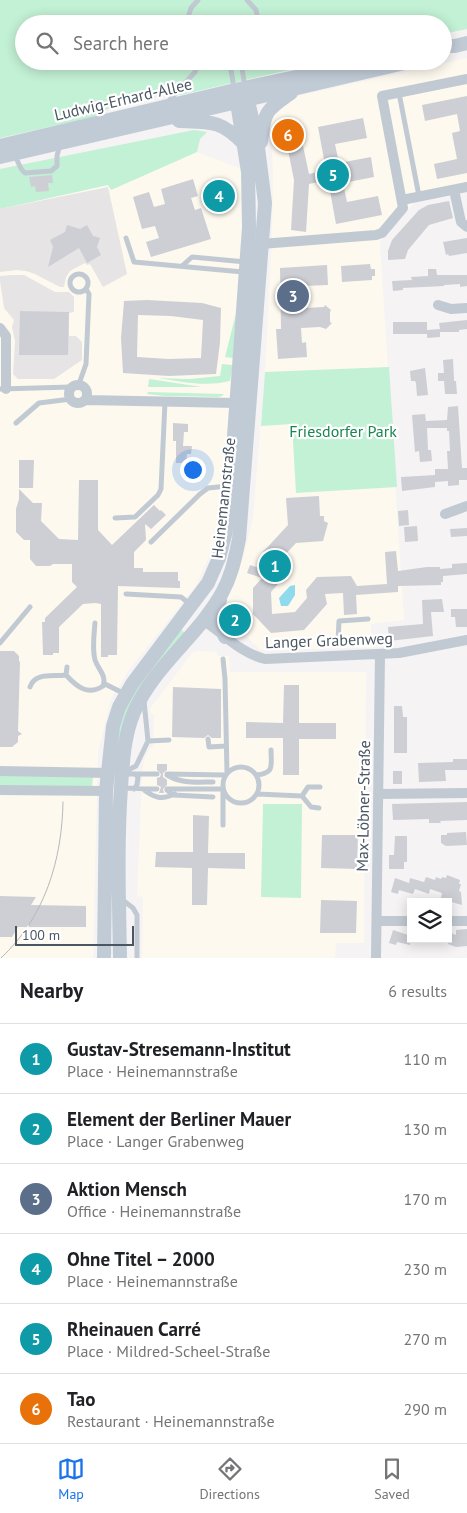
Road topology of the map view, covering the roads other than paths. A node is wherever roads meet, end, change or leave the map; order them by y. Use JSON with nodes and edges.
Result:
{"nodes":[{"id":1,"x":198,"y":0,"type":"edge"},
{"id":2,"x":248,"y":0,"type":"edge"},
{"id":3,"x":189,"y":15,"type":"edge"},
{"id":4,"x":257,"y":15,"type":"edge"},
{"id":5,"x":196,"y":70,"type":"edge"},
{"id":6,"x":232,"y":70,"type":"edge"},
{"id":7,"x":241,"y":70,"type":"edge"},
{"id":8,"x":337,"y":70,"type":"edge"},
{"id":9,"x":375,"y":70,"type":"edge"},
{"id":10,"x":467,"y":79,"type":"edge"},
{"id":11,"x":298,"y":88,"type":"junction"},
{"id":12,"x":399,"y":93,"type":"junction"},
{"id":13,"x":241,"y":95,"type":"junction"},
{"id":14,"x":164,"y":114,"type":"junction"},
{"id":15,"x":60,"y":144,"type":"junction"},
{"id":16,"x":245,"y":145,"type":"junction"},
{"id":17,"x":0,"y":146,"type":"edge"},
{"id":18,"x":259,"y":155,"type":"junction"},
{"id":19,"x":7,"y":156,"type":"edge"},
{"id":20,"x":467,"y":187,"type":"edge"},
{"id":21,"x":454,"y":190,"type":"junction"},
{"id":22,"x":419,"y":197,"type":"junction"},
{"id":23,"x":402,"y":200,"type":"junction"},
{"id":24,"x":467,"y":227,"type":"edge"},
{"id":25,"x":126,"y":238,"type":"dead end"},
{"id":26,"x":255,"y":244,"type":"junction"},
{"id":27,"x":182,"y":266,"type":"junction"},
{"id":28,"x":247,"y":267,"type":"junction"},
{"id":29,"x":86,"y":289,"type":"dead end"},
{"id":30,"x":438,"y":305,"type":"dead end"},
{"id":31,"x":467,"y":308,"type":"edge"},
{"id":32,"x":0,"y":328,"type":"edge"},
{"id":33,"x":75,"y":386,"type":"junction"},
{"id":34,"x":3,"y":389,"type":"edge"},
{"id":35,"x":71,"y":399,"type":"junction"},
{"id":36,"x":86,"y":400,"type":"junction"},
{"id":37,"x":165,"y":402,"type":"junction"},
{"id":38,"x":243,"y":403,"type":"junction"},
{"id":39,"x":16,"y":423,"type":"dead end"},
{"id":40,"x":231,"y":486,"type":"junction"},
{"id":41,"x":467,"y":506,"type":"edge"},
{"id":42,"x":445,"y":514,"type":"dead end"},
{"id":43,"x":115,"y":518,"type":"dead end"},
{"id":44,"x":226,"y":535,"type":"junction"},
{"id":45,"x":151,"y":542,"type":"dead end"},
{"id":46,"x":126,"y":594,"type":"dead end"},
{"id":47,"x":222,"y":594,"type":"junction"},
{"id":48,"x":30,"y":607,"type":"dead end"},
{"id":49,"x":190,"y":607,"type":"junction"},
{"id":50,"x":368,"y":619,"type":"dead end"},
{"id":51,"x":203,"y":620,"type":"junction"},
{"id":52,"x":95,"y":623,"type":"dead end"},
{"id":53,"x":225,"y":637,"type":"junction"},
{"id":54,"x":467,"y":640,"type":"edge"},
{"id":55,"x":338,"y":642,"type":"dead end"},
{"id":56,"x":0,"y":643,"type":"edge"},
{"id":57,"x":380,"y":655,"type":"junction"},
{"id":58,"x":223,"y":659,"type":"dead end"},
{"id":59,"x":67,"y":667,"type":"dead end"},
{"id":60,"x":66,"y":675,"type":"junction"},
{"id":61,"x":105,"y":684,"type":"junction"},
{"id":62,"x":30,"y":687,"type":"dead end"},
{"id":63,"x":144,"y":694,"type":"junction"},
{"id":64,"x":125,"y":695,"type":"junction"},
{"id":65,"x":208,"y":739,"type":"dead end"},
{"id":66,"x":169,"y":740,"type":"dead end"},
{"id":67,"x":148,"y":741,"type":"junction"},
{"id":68,"x":226,"y":746,"type":"junction"},
{"id":69,"x":271,"y":750,"type":"dead end"},
{"id":70,"x":0,"y":771,"type":"edge"},
{"id":71,"x":157,"y":774,"type":"dead end"},
{"id":72,"x":226,"y":774,"type":"junction"},
{"id":73,"x":256,"y":775,"type":"junction"},
{"id":74,"x":124,"y":780,"type":"junction"},
{"id":75,"x":213,"y":782,"type":"dead end"},
{"id":76,"x":320,"y":786,"type":"dead end"},
{"id":77,"x":157,"y":789,"type":"dead end"},
{"id":78,"x":182,"y":789,"type":"junction"},
{"id":79,"x":0,"y":790,"type":"edge"},
{"id":80,"x":106,"y":790,"type":"junction"},
{"id":81,"x":146,"y":790,"type":"junction"},
{"id":82,"x":223,"y":790,"type":"junction"},
{"id":83,"x":467,"y":792,"type":"edge"},
{"id":84,"x":257,"y":794,"type":"junction"},
{"id":85,"x":378,"y":794,"type":"junction"},
{"id":86,"x":173,"y":795,"type":"junction"},
{"id":87,"x":302,"y":796,"type":"junction"},
{"id":88,"x":213,"y":797,"type":"dead end"},
{"id":89,"x":319,"y":808,"type":"dead end"},
{"id":90,"x":223,"y":825,"type":"dead end"},
{"id":91,"x":119,"y":898,"type":"junction"},
{"id":92,"x":104,"y":915,"type":"junction"},
{"id":93,"x":119,"y":915,"type":"junction"},
{"id":94,"x":377,"y":921,"type":"junction"},
{"id":95,"x":407,"y":921,"type":"edge"},
{"id":96,"x":452,"y":921,"type":"edge"},
{"id":97,"x":467,"y":921,"type":"edge"},
{"id":98,"x":104,"y":958,"type":"edge"},
{"id":99,"x":120,"y":958,"type":"edge"},
{"id":100,"x":137,"y":958,"type":"edge"},
{"id":101,"x":376,"y":958,"type":"edge"}],
"edges":[{"from":1,"to":3,"type":"lane"},
{"from":2,"to":4,"type":"lane"},
{"from":5,"to":14,"type":"lane"},
{"from":6,"to":13,"type":"lane"},
{"from":7,"to":13,"type":"lane"},
{"from":8,"to":13,"type":"main road","name":"Ludwig-Erhard-Allee"},
{"from":9,"to":11,"type":"main road","name":"Ludwig-Erhard-Allee"},
{"from":10,"to":12,"type":"street"},
{"from":11,"to":13,"type":"main road","name":"Ludwig-Erhard-Allee"},
{"from":11,"to":18,"type":"main road"},
{"from":12,"to":22,"type":"lane"},
{"from":12,"to":23,"type":"street"},
{"from":13,"to":14,"type":"main road","name":"Ludwig-Erhard-Allee"},
{"from":13,"to":16,"type":"main road","name":"Heinemannstraße"},
{"from":13,"to":18,"type":"main road","name":"Heinemannstraße"},
{"from":14,"to":15,"type":"main road","name":"Ludwig-Erhard-Allee"},
{"from":14,"to":16,"type":"main road","name":"Ludwig-Erhard-Allee"},
{"from":14,"to":17,"type":"main road","name":"Ludwig-Erhard-Allee"},
{"from":15,"to":19,"type":"main road","name":"Ludwig-Erhard-Allee"},
{"from":15,"to":19,"type":"lane"},
{"from":16,"to":26,"type":"main road","name":"Heinemannstraße"},
{"from":18,"to":26,"type":"main road","name":"Heinemannstraße"},
{"from":20,"to":21,"type":"street"},
{"from":21,"to":22,"type":"street"},
{"from":21,"to":24,"type":"street"},
{"from":22,"to":23,"type":"street"},
{"from":23,"to":26,"type":"street"},
{"from":25,"to":27,"type":"lane"},
{"from":26,"to":28,"type":"main road","name":"Heinemannstraße"},
{"from":26,"to":38,"type":"main road","name":"Heinemannstraße"},
{"from":27,"to":28,"type":"lane"},
{"from":27,"to":28,"type":"lane"},
{"from":28,"to":38,"type":"main road","name":"Heinemannstraße"},
{"from":29,"to":33,"type":"lane"},
{"from":30,"to":31,"type":"street"},
{"from":32,"to":34,"type":"street"},
{"from":33,"to":34,"type":"lane"},
{"from":33,"to":35,"type":"street"},
{"from":33,"to":36,"type":"street"},
{"from":35,"to":36,"type":"street"},
{"from":35,"to":39,"type":"lane"},
{"from":36,"to":37,"type":"street"},
{"from":37,"to":38,"type":"street"},
{"from":37,"to":43,"type":"lane"},
{"from":38,"to":40,"type":"main road","name":"Heinemannstraße"},
{"from":38,"to":47,"type":"main road","name":"Heinemannstraße"},
{"from":40,"to":44,"type":"main road","name":"Heinemannstraße"},
{"from":40,"to":45,"type":"lane"},
{"from":41,"to":42,"type":"street"},
{"from":44,"to":49,"type":"main road","name":"Heinemannstraße"},
{"from":44,"to":51,"type":"main road"},
{"from":46,"to":49,"type":"lane"},
{"from":47,"to":51,"type":"main road","name":"Heinemannstraße"},
{"from":47,"to":53,"type":"main road"},
{"from":48,"to":56,"type":"lane"},
{"from":49,"to":51,"type":"main road"},
{"from":49,"to":64,"type":"main road","name":"Heinemannstraße"},
{"from":50,"to":55,"type":"lane"},
{"from":51,"to":53,"type":"street","name":"Langer Grabenweg"},
{"from":51,"to":63,"type":"main road","name":"Heinemannstraße"},
{"from":52,"to":61,"type":"lane"},
{"from":53,"to":57,"type":"street","name":"Langer Grabenweg"},
{"from":54,"to":57,"type":"street","name":"Langer Grabenweg"},
{"from":57,"to":85,"type":"street","name":"Max-Löbner-Straße"},
{"from":58,"to":68,"type":"lane"},
{"from":59,"to":60,"type":"lane"},
{"from":60,"to":61,"type":"lane"},
{"from":60,"to":62,"type":"lane"},
{"from":61,"to":64,"type":"lane"},
{"from":63,"to":67,"type":"lane"},
{"from":63,"to":74,"type":"main road","name":"Heinemannstraße"},
{"from":64,"to":74,"type":"main road","name":"Heinemannstraße"},
{"from":65,"to":68,"type":"lane"},
{"from":66,"to":67,"type":"lane"},
{"from":67,"to":74,"type":"lane"},
{"from":68,"to":72,"type":"lane"},
{"from":69,"to":73,"type":"lane"},
{"from":70,"to":74,"type":"street"},
{"from":71,"to":74,"type":"lane"},
{"from":72,"to":73,"type":"lane"},
{"from":72,"to":75,"type":"lane"},
{"from":72,"to":82,"type":"lane"},
{"from":73,"to":84,"type":"lane"},
{"from":74,"to":80,"type":"main road"},
{"from":74,"to":81,"type":"lane"},
{"from":74,"to":91,"type":"main road","name":"Heinemannstraße"},
{"from":76,"to":87,"type":"lane"},
{"from":77,"to":81,"type":"lane"},
{"from":78,"to":82,"type":"lane"},
{"from":78,"to":86,"type":"lane"},
{"from":78,"to":86,"type":"lane"},
{"from":79,"to":80,"type":"street"},
{"from":80,"to":92,"type":"main road"},
{"from":81,"to":86,"type":"lane"},
{"from":82,"to":84,"type":"lane"},
{"from":82,"to":90,"type":"lane"},
{"from":83,"to":85,"type":"street"},
{"from":84,"to":87,"type":"lane"},
{"from":85,"to":94,"type":"street","name":"Max-Löbner-Straße"},
{"from":86,"to":88,"type":"lane"},
{"from":87,"to":89,"type":"lane"},
{"from":91,"to":93,"type":"main road","name":"Heinemannstraße"},
{"from":91,"to":100,"type":"lane"},
{"from":92,"to":93,"type":"main road"},
{"from":92,"to":98,"type":"main road"},
{"from":93,"to":99,"type":"main road","name":"Heinemannstraße"},
{"from":94,"to":95,"type":"street"},
{"from":94,"to":101,"type":"street","name":"Max-Löbner-Straße"},
{"from":96,"to":97,"type":"street"}]}
